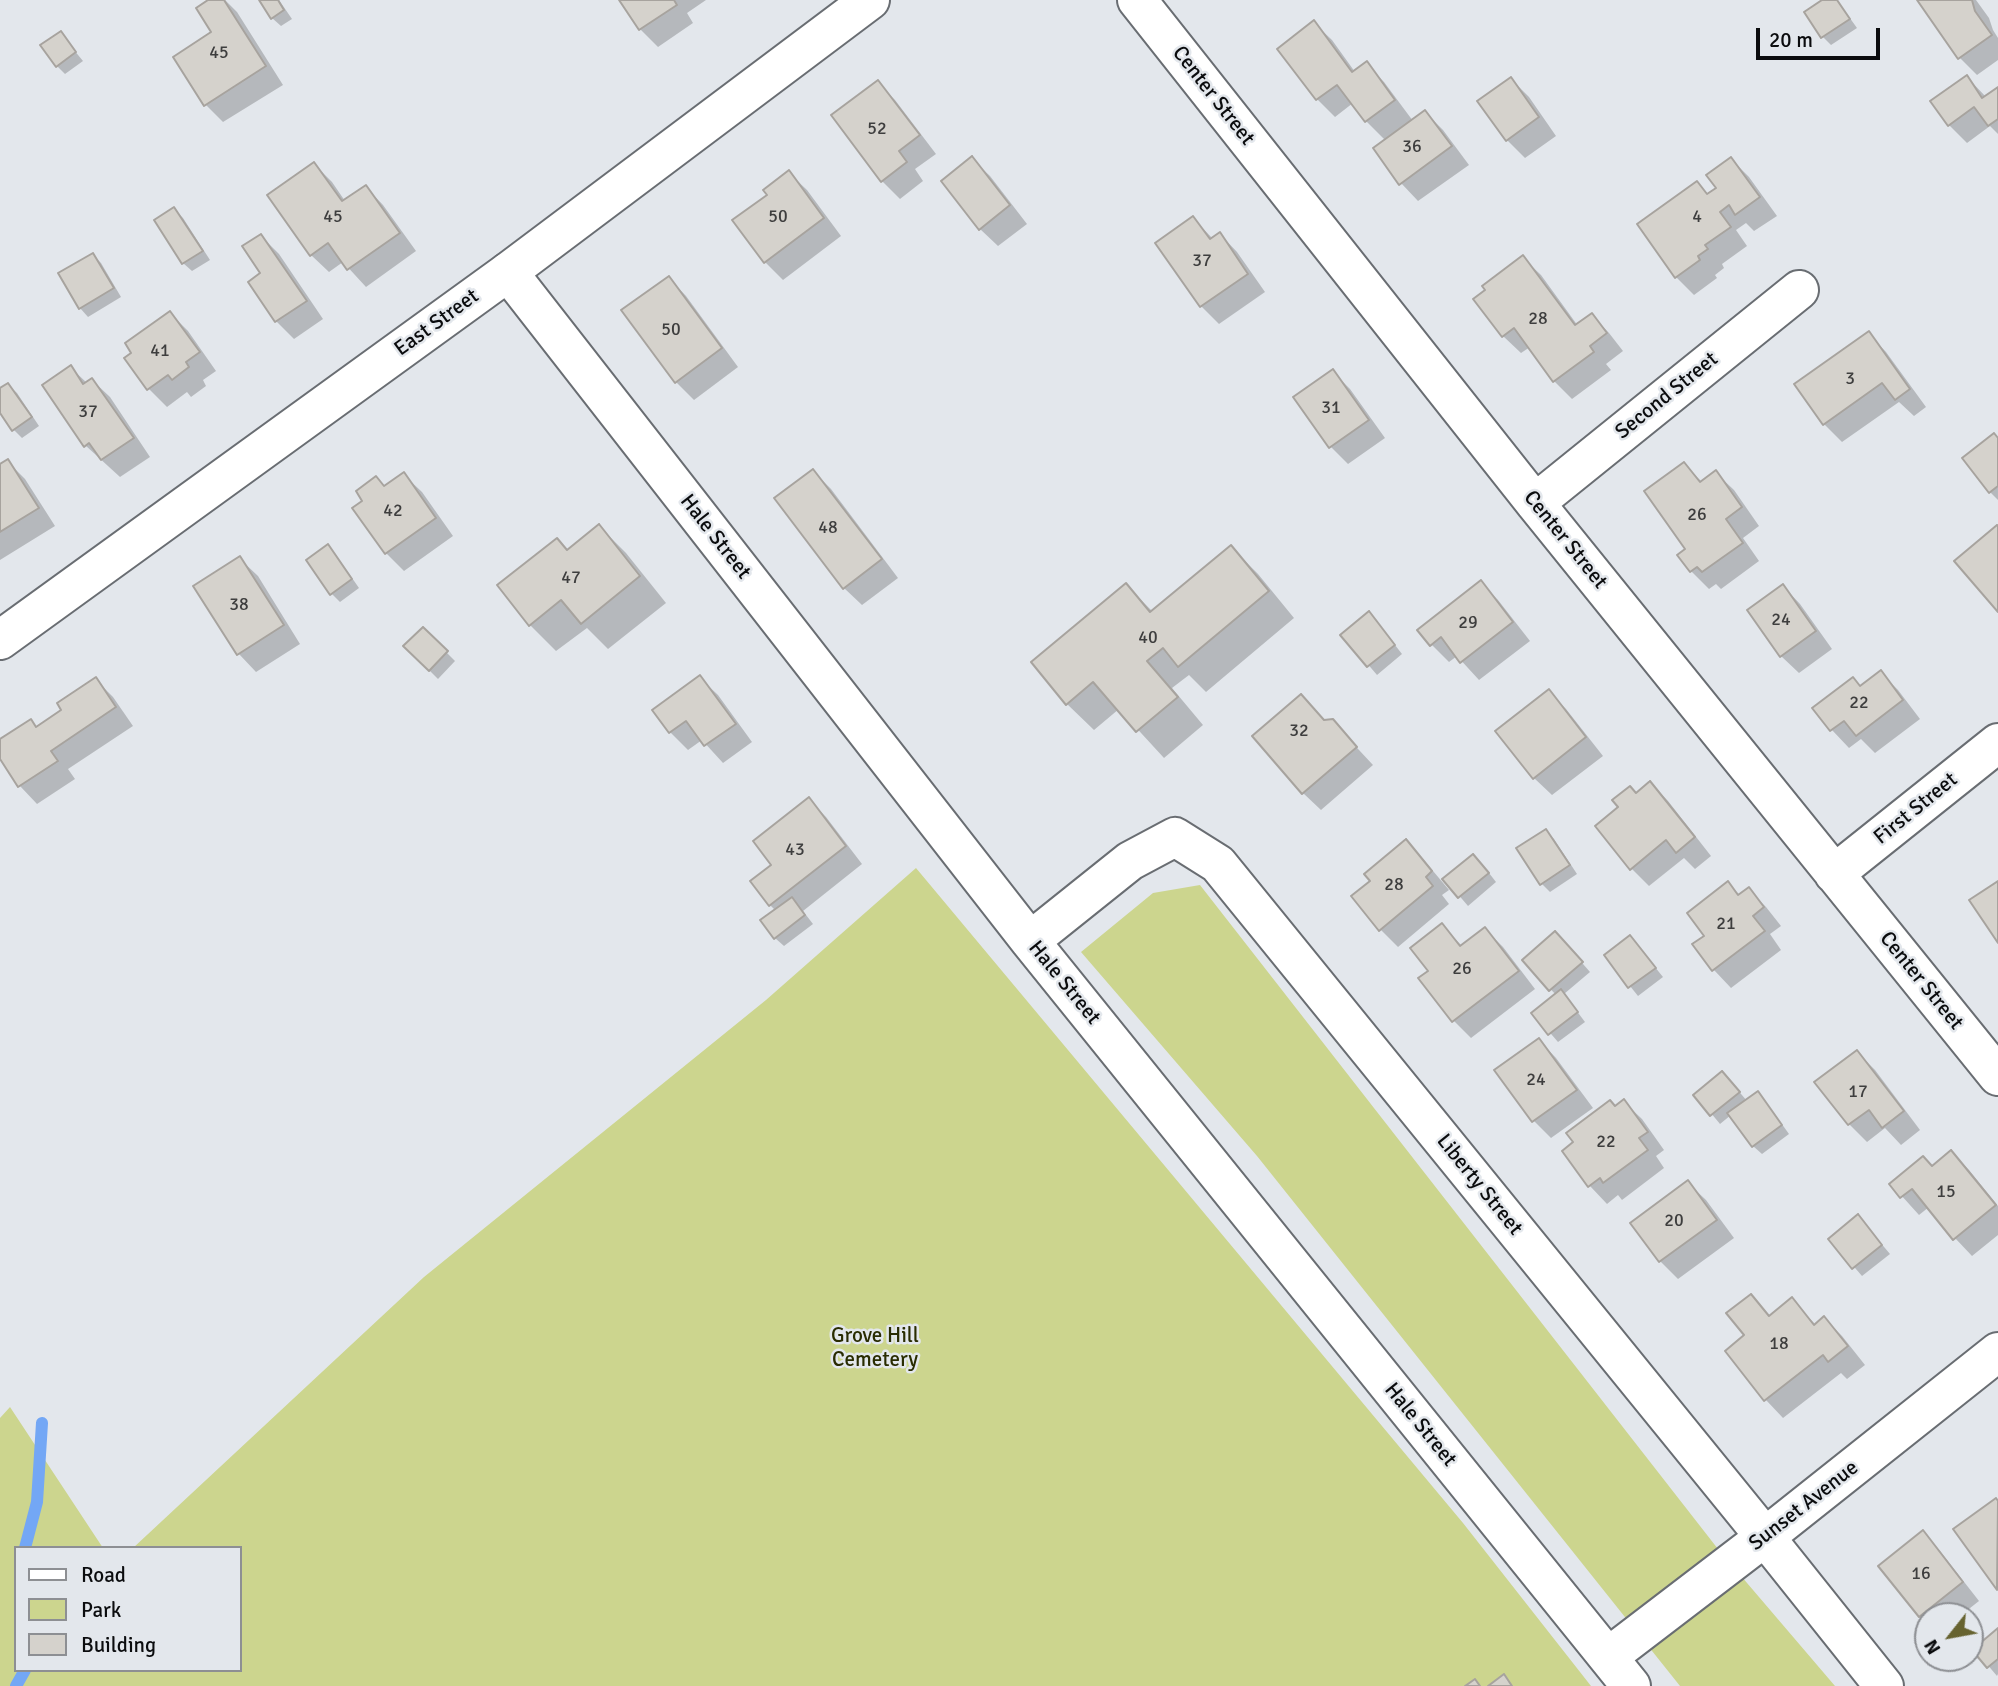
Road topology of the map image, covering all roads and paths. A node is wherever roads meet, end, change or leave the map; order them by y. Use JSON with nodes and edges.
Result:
{"nodes":[{"id":1,"x":870,"y":0,"type":"edge"},
{"id":2,"x":1137,"y":0,"type":"edge"},
{"id":3,"x":508,"y":272,"type":"junction"},
{"id":4,"x":1799,"y":289,"type":"dead end"},
{"id":5,"x":1535,"y":503,"type":"junction"},
{"id":6,"x":0,"y":640,"type":"edge"},
{"id":7,"x":1998,"y":743,"type":"edge"},
{"id":8,"x":1834,"y":874,"type":"junction"},
{"id":9,"x":1030,"y":941,"type":"junction"},
{"id":10,"x":1998,"y":1076,"type":"edge"},
{"id":11,"x":1998,"y":1352,"type":"edge"},
{"id":12,"x":1765,"y":1536,"type":"junction"},
{"id":13,"x":1619,"y":1672,"type":"edge"},
{"id":14,"x":1884,"y":1686,"type":"edge"}],
"edges":[{"from":1,"to":3,"type":"street","name":"East Street"},
{"from":2,"to":5,"type":"street","name":"Center Street"},
{"from":3,"to":6,"type":"street","name":"East Street"},
{"from":3,"to":9,"type":"street","name":"Hale Street"},
{"from":4,"to":5,"type":"street","name":"Second Street"},
{"from":5,"to":8,"type":"street","name":"Center Street"},
{"from":7,"to":8,"type":"street","name":"First Street"},
{"from":8,"to":10,"type":"street","name":"Center Street"},
{"from":9,"to":12,"type":"street","name":"Liberty Street"},
{"from":9,"to":13,"type":"street","name":"Hale Street"},
{"from":11,"to":12,"type":"street","name":"Sunset Avenue"},
{"from":12,"to":13,"type":"street","name":"Sunset Avenue"},
{"from":12,"to":14,"type":"street","name":"Liberty Street"}]}
